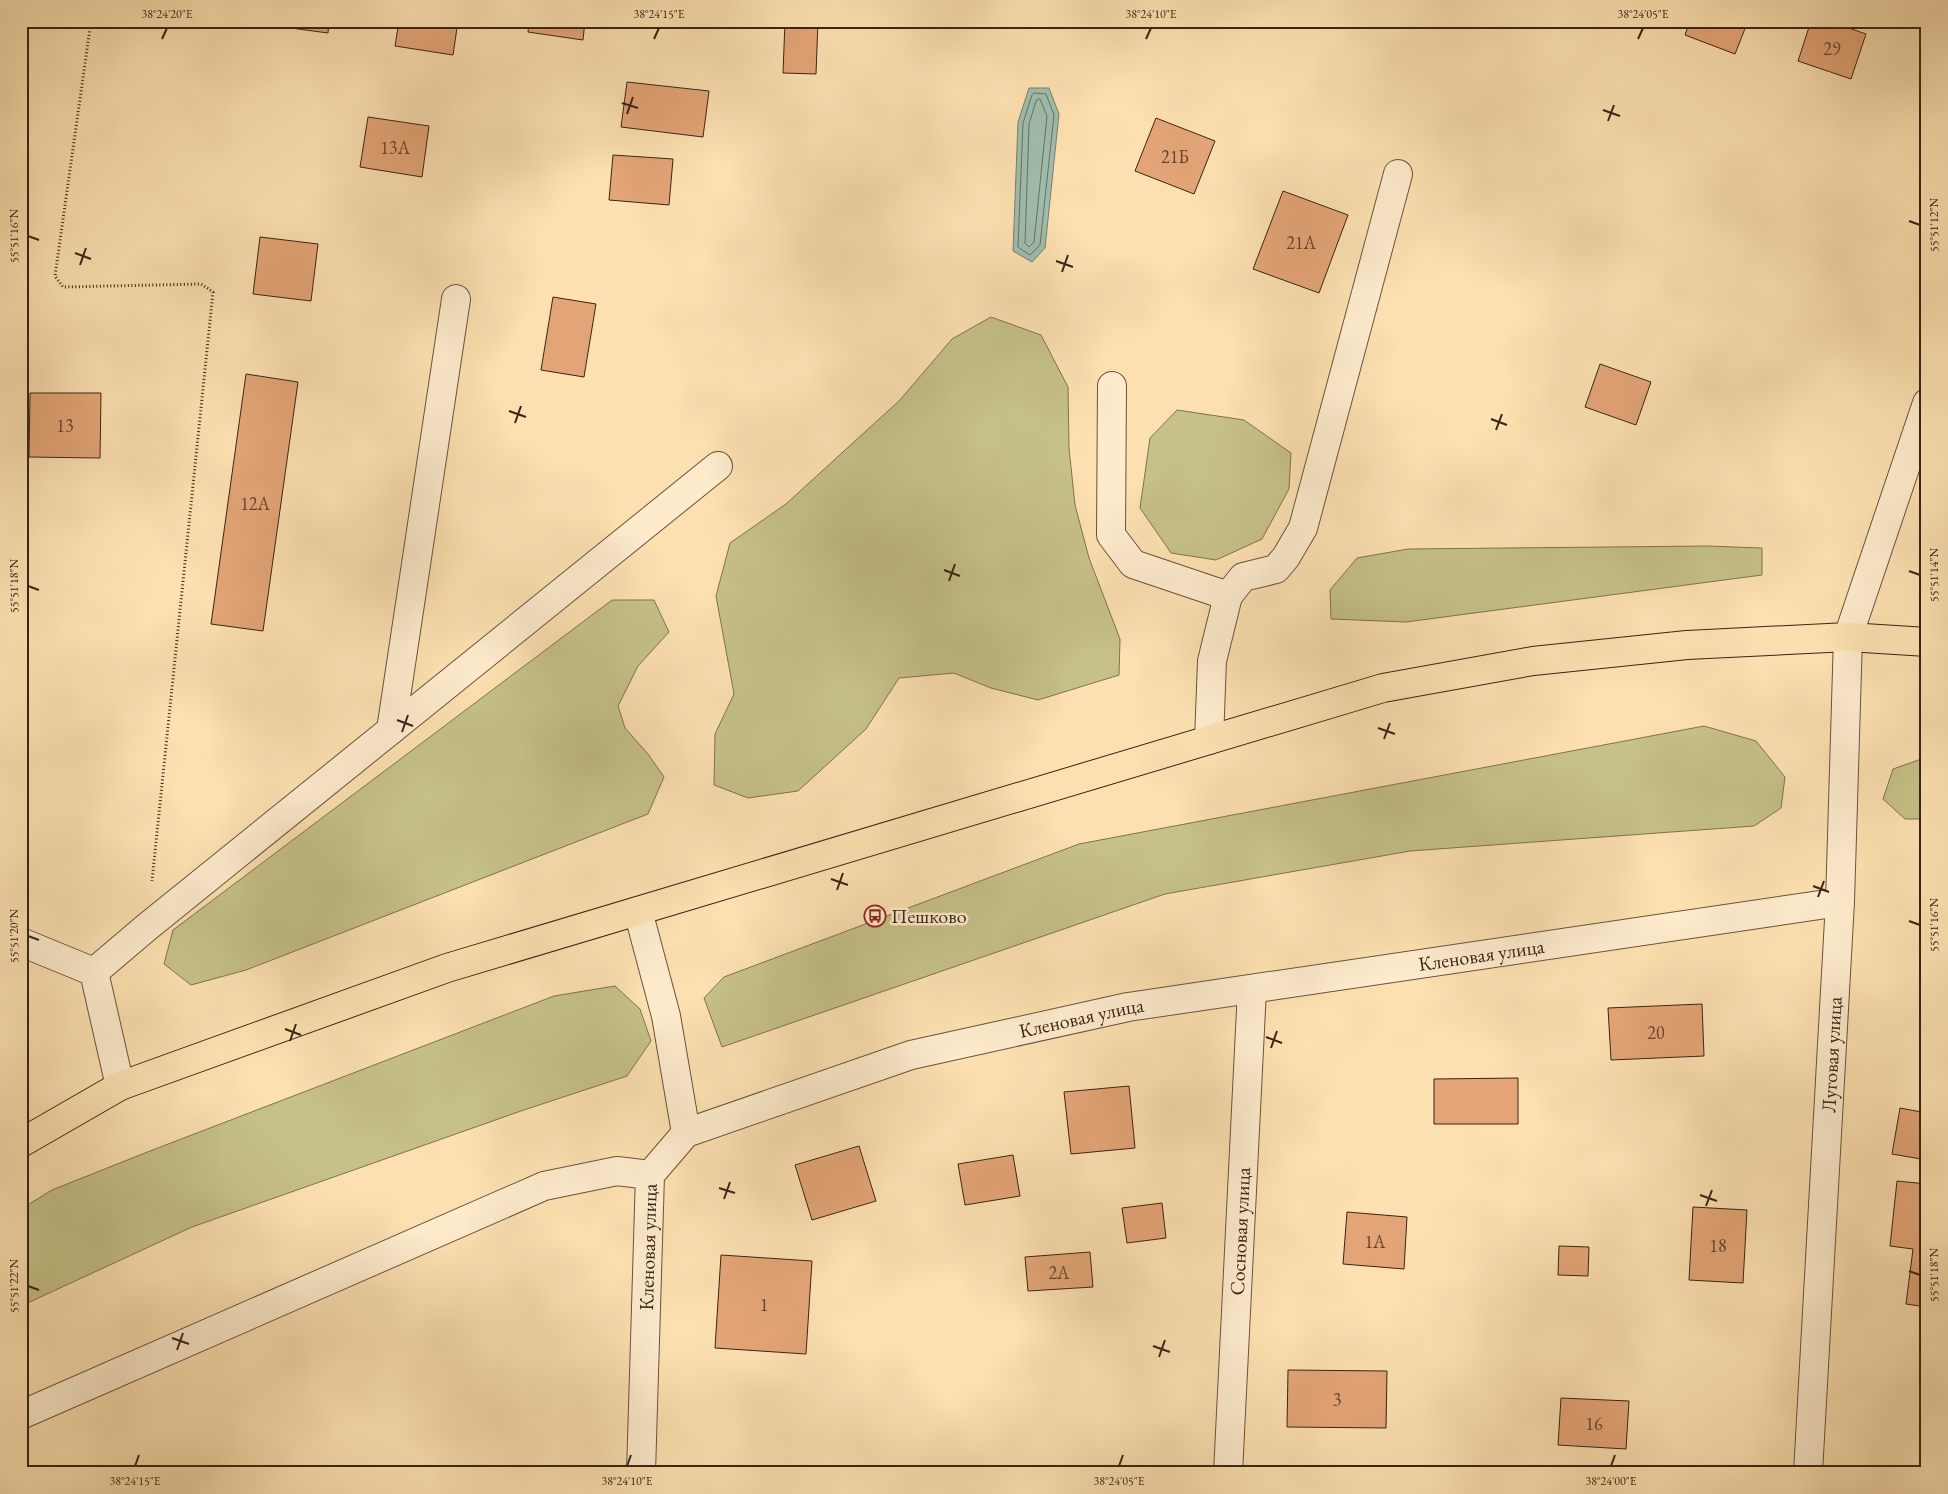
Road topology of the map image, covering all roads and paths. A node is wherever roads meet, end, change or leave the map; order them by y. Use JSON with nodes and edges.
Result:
{"nodes":[{"id":1,"x":91,"y":21,"type":"edge"},
{"id":2,"x":1398,"y":174,"type":"dead end"},
{"id":3,"x":456,"y":298,"type":"dead end"},
{"id":4,"x":1112,"y":386,"type":"dead end"},
{"id":5,"x":1927,"y":403,"type":"edge"},
{"id":6,"x":718,"y":466,"type":"dead end"},
{"id":7,"x":1228,"y":596,"type":"junction"},
{"id":8,"x":1848,"y":637,"type":"junction"},
{"id":9,"x":1927,"y":642,"type":"edge"},
{"id":10,"x":391,"y":730,"type":"junction"},
{"id":11,"x":1209,"y":740,"type":"junction"},
{"id":12,"x":1840,"y":902,"type":"junction"},
{"id":13,"x":638,"y":911,"type":"junction"},
{"id":14,"x":147,"y":927,"type":"junction"},
{"id":15,"x":21,"y":942,"type":"edge"},
{"id":16,"x":94,"y":972,"type":"junction"},
{"id":17,"x":1252,"y":989,"type":"junction"},
{"id":18,"x":120,"y":1086,"type":"junction"},
{"id":19,"x":686,"y":1133,"type":"junction"},
{"id":20,"x":21,"y":1144,"type":"edge"},
{"id":21,"x":650,"y":1175,"type":"junction"},
{"id":22,"x":21,"y":1415,"type":"edge"},
{"id":23,"x":641,"y":1473,"type":"edge"},
{"id":24,"x":1228,"y":1473,"type":"edge"},
{"id":25,"x":1808,"y":1473,"type":"edge"}],
"edges":[{"from":1,"to":14,"type":"path"},
{"from":2,"to":7,"type":"street"},
{"from":3,"to":10,"type":"street"},
{"from":4,"to":7,"type":"street"},
{"from":5,"to":8,"type":"street","name":"Луговая улица"},
{"from":6,"to":10,"type":"street"},
{"from":7,"to":11,"type":"street"},
{"from":8,"to":9,"type":"highway"},
{"from":8,"to":11,"type":"highway"},
{"from":8,"to":12,"type":"street","name":"Луговая улица"},
{"from":10,"to":14,"type":"street"},
{"from":11,"to":13,"type":"highway"},
{"from":12,"to":17,"type":"street","name":"Кленовая улица"},
{"from":12,"to":25,"type":"street","name":"Луговая улица"},
{"from":13,"to":18,"type":"highway"},
{"from":13,"to":19,"type":"street"},
{"from":14,"to":16,"type":"street"},
{"from":15,"to":16,"type":"street"},
{"from":16,"to":18,"type":"street"},
{"from":17,"to":19,"type":"street","name":"Кленовая улица"},
{"from":17,"to":24,"type":"street","name":"Сосновая улица"},
{"from":18,"to":20,"type":"highway"},
{"from":19,"to":21,"type":"street","name":"Кленовая улица"},
{"from":21,"to":22,"type":"street"},
{"from":21,"to":23,"type":"street","name":"Кленовая улица"}]}
